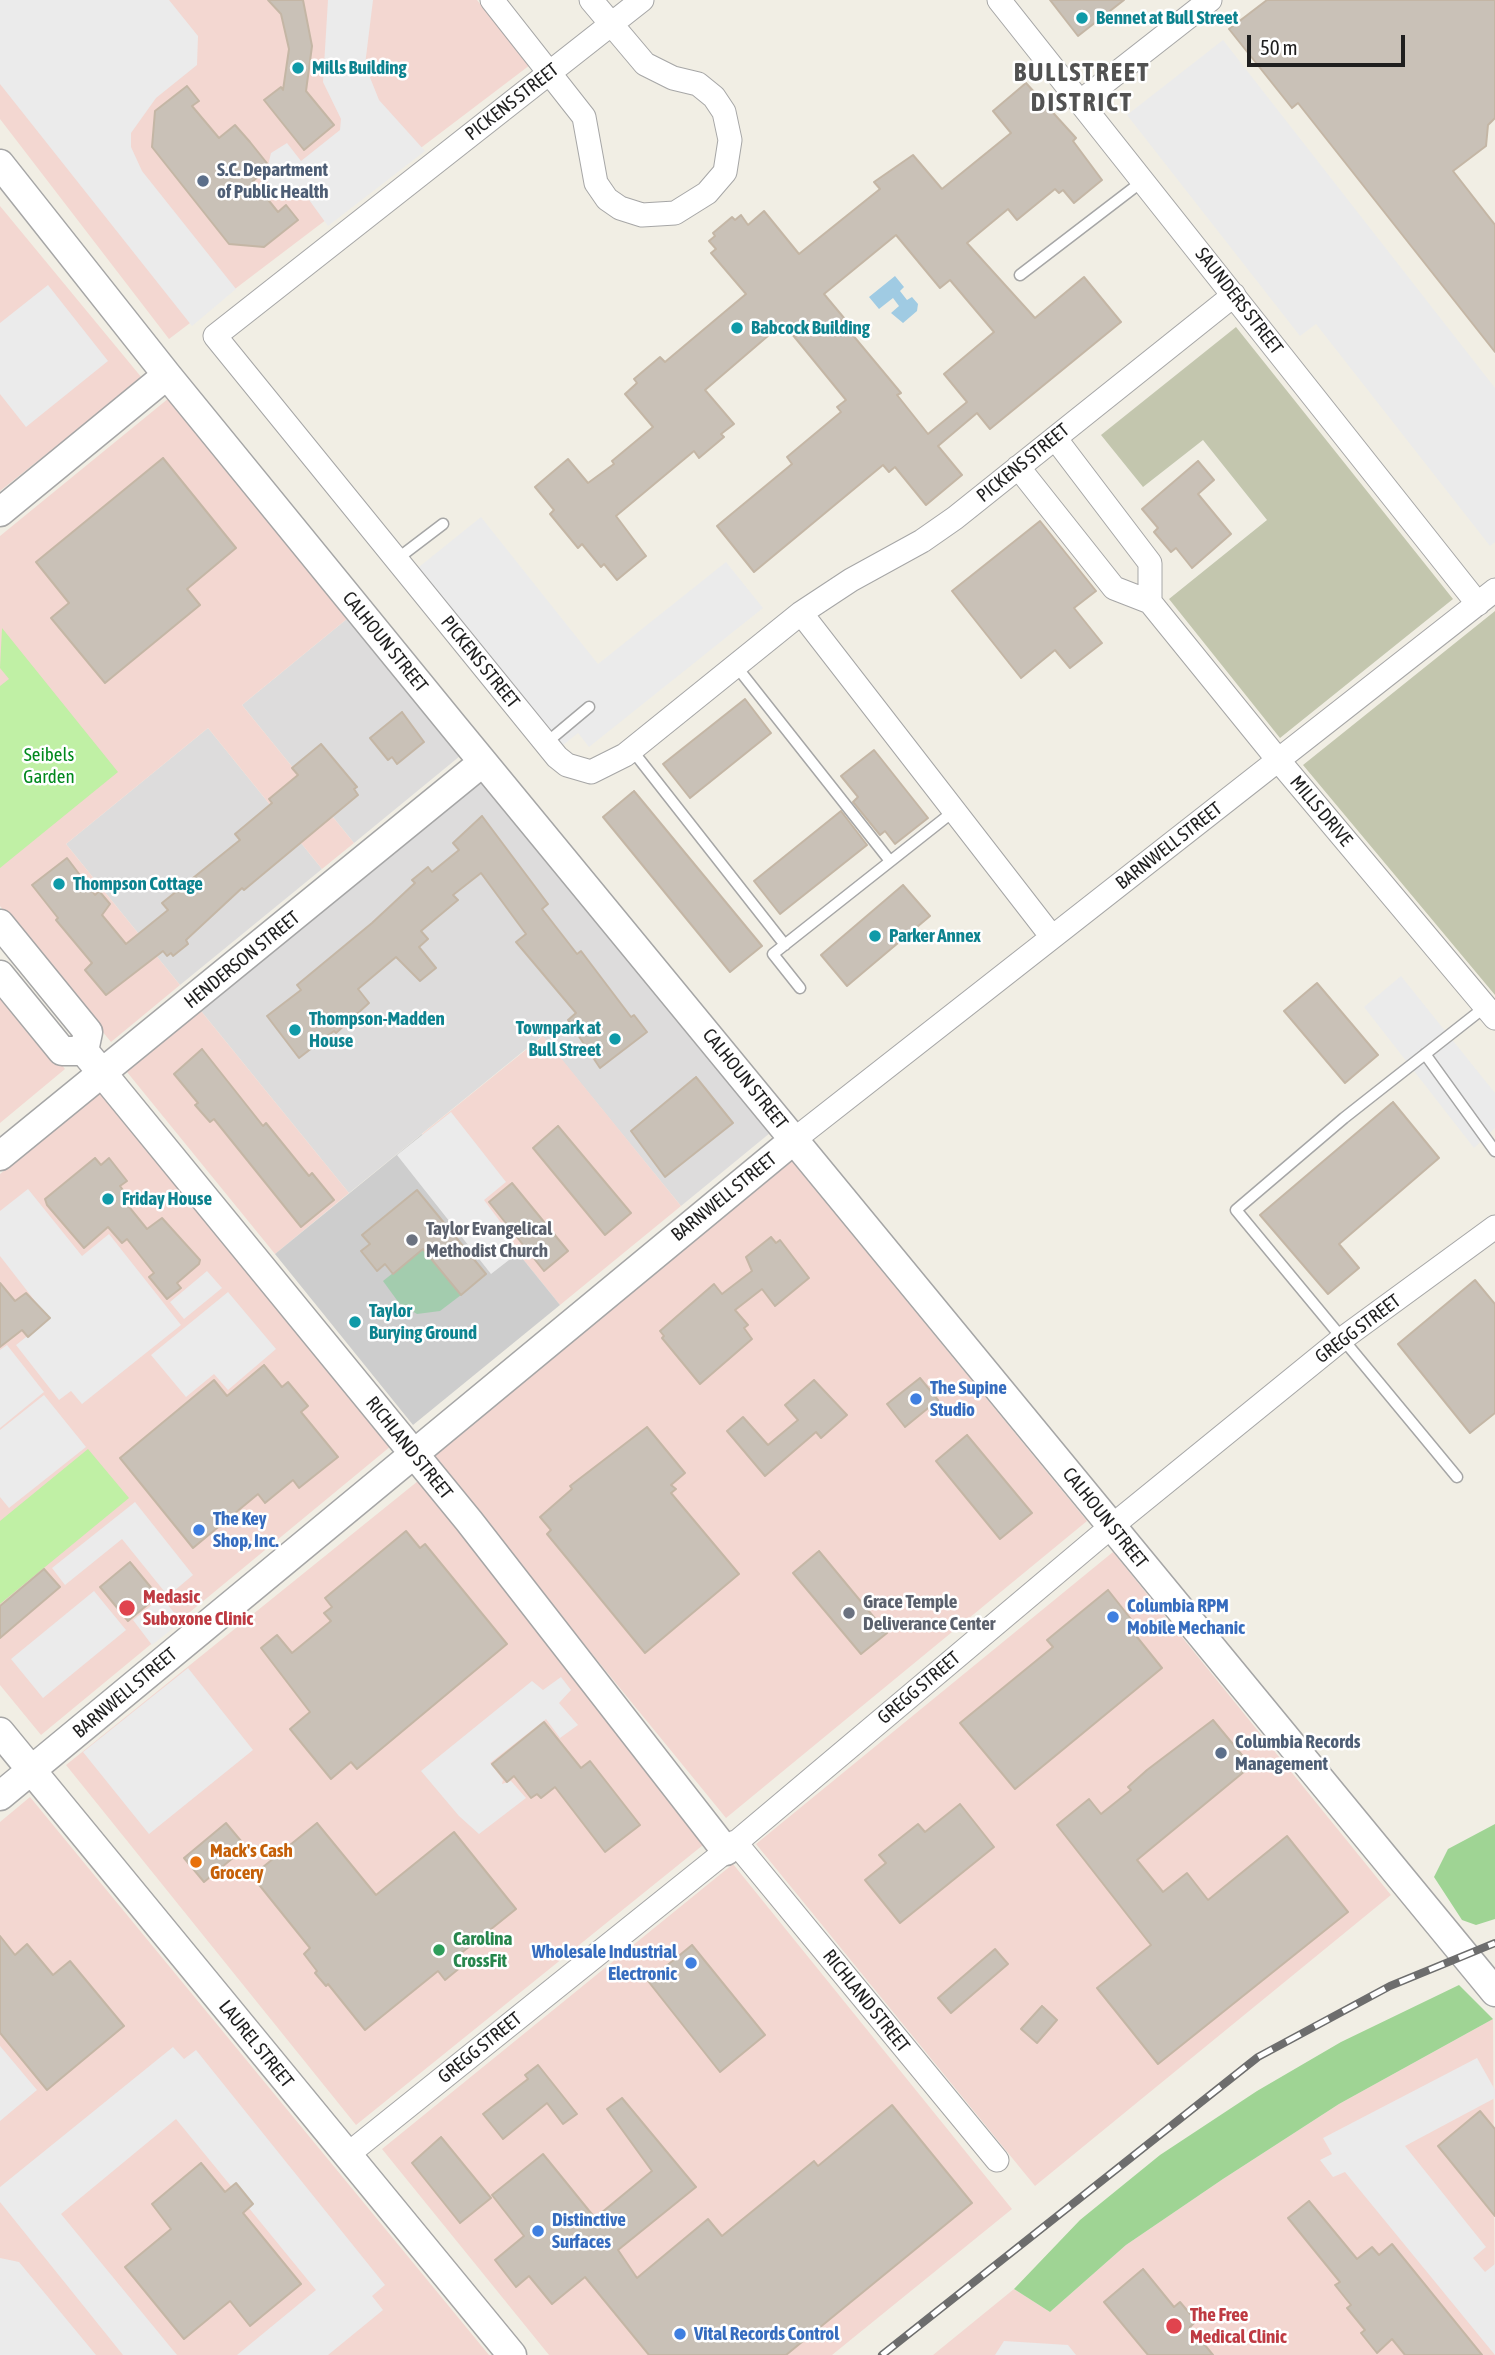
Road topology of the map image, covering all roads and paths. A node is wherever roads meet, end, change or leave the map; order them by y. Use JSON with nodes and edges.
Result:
{"nodes":[{"id":1,"x":492,"y":0,"type":"edge"},
{"id":2,"x":591,"y":0,"type":"edge"},
{"id":3,"x":642,"y":0,"type":"edge"},
{"id":4,"x":999,"y":0,"type":"edge"},
{"id":5,"x":1210,"y":0,"type":"edge"},
{"id":6,"x":611,"y":24,"type":"junction"},
{"id":7,"x":550,"y":72,"type":"junction"},
{"id":8,"x":1081,"y":101,"type":"junction"},
{"id":9,"x":0,"y":164,"type":"edge"},
{"id":10,"x":1144,"y":180,"type":"junction"},
{"id":11,"x":1020,"y":275,"type":"dead end"},
{"id":12,"x":1234,"y":295,"type":"junction"},
{"id":13,"x":167,"y":374,"type":"junction"},
{"id":14,"x":1055,"y":438,"type":"junction"},
{"id":15,"x":1018,"y":467,"type":"junction"},
{"id":16,"x":0,"y":512,"type":"edge"},
{"id":17,"x":443,"y":524,"type":"dead end"},
{"id":18,"x":397,"y":559,"type":"junction"},
{"id":19,"x":1486,"y":597,"type":"edge"},
{"id":20,"x":1150,"y":602,"type":"junction"},
{"id":21,"x":801,"y":613,"type":"junction"},
{"id":22,"x":736,"y":666,"type":"junction"},
{"id":23,"x":589,"y":707,"type":"dead end"},
{"id":24,"x":546,"y":743,"type":"junction"},
{"id":25,"x":632,"y":750,"type":"junction"},
{"id":26,"x":1279,"y":761,"type":"junction"},
{"id":27,"x":483,"y":762,"type":"junction"},
{"id":28,"x":954,"y":810,"type":"junction"},
{"id":29,"x":890,"y":861,"type":"junction"},
{"id":30,"x":4,"y":936,"type":"edge"},
{"id":31,"x":1052,"y":937,"type":"junction"},
{"id":32,"x":785,"y":945,"type":"junction"},
{"id":33,"x":0,"y":975,"type":"edge"},
{"id":34,"x":800,"y":988,"type":"dead end"},
{"id":35,"x":1490,"y":1012,"type":"edge"},
{"id":36,"x":84,"y":1051,"type":"junction"},
{"id":37,"x":1425,"y":1054,"type":"junction"},
{"id":38,"x":103,"y":1074,"type":"junction"},
{"id":39,"x":795,"y":1139,"type":"junction"},
{"id":40,"x":1495,"y":1151,"type":"edge"},
{"id":41,"x":0,"y":1156,"type":"edge"},
{"id":42,"x":1495,"y":1227,"type":"edge"},
{"id":43,"x":1342,"y":1339,"type":"junction"},
{"id":44,"x":413,"y":1453,"type":"junction"},
{"id":45,"x":1457,"y":1478,"type":"dead end"},
{"id":46,"x":1112,"y":1526,"type":"junction"},
{"id":47,"x":0,"y":1732,"type":"edge"},
{"id":48,"x":32,"y":1771,"type":"junction"},
{"id":49,"x":0,"y":1797,"type":"edge"},
{"id":50,"x":730,"y":1846,"type":"junction"},
{"id":51,"x":1495,"y":1992,"type":"edge"},
{"id":52,"x":347,"y":2155,"type":"junction"},
{"id":53,"x":997,"y":2160,"type":"dead end"},
{"id":54,"x":512,"y":2355,"type":"edge"}],
"edges":[{"from":1,"to":7,"type":"street"},
{"from":2,"to":6,"type":"street"},
{"from":3,"to":6,"type":"street","name":"PICKENS STREET"},
{"from":4,"to":8,"type":"street","name":"SAUNDERS STREET"},
{"from":5,"to":8,"type":"street"},
{"from":6,"to":7,"type":"street","name":"PICKENS STREET"},
{"from":6,"to":7,"type":"street"},
{"from":7,"to":18,"type":"street","name":"PICKENS STREET"},
{"from":8,"to":10,"type":"street","name":"SAUNDERS STREET"},
{"from":9,"to":13,"type":"street","name":"CALHOUN STREET"},
{"from":10,"to":11,"type":"lane"},
{"from":10,"to":12,"type":"street","name":"SAUNDERS STREET"},
{"from":12,"to":14,"type":"street","name":"PICKENS STREET"},
{"from":12,"to":19,"type":"street","name":"SAUNDERS STREET"},
{"from":13,"to":16,"type":"street"},
{"from":13,"to":27,"type":"street","name":"CALHOUN STREET"},
{"from":14,"to":15,"type":"street","name":"PICKENS STREET"},
{"from":14,"to":20,"type":"street"},
{"from":15,"to":20,"type":"street","name":"MILLS DRIVE"},
{"from":15,"to":21,"type":"street","name":"PICKENS STREET"},
{"from":17,"to":18,"type":"lane"},
{"from":18,"to":24,"type":"street","name":"PICKENS STREET"},
{"from":19,"to":26,"type":"street","name":"BARNWELL STREET"},
{"from":20,"to":26,"type":"street","name":"MILLS DRIVE"},
{"from":21,"to":22,"type":"street","name":"PICKENS STREET"},
{"from":21,"to":28,"type":"street"},
{"from":22,"to":25,"type":"street","name":"PICKENS STREET"},
{"from":22,"to":29,"type":"lane"},
{"from":23,"to":24,"type":"lane"},
{"from":24,"to":25,"type":"street","name":"PICKENS STREET"},
{"from":25,"to":32,"type":"lane"},
{"from":26,"to":31,"type":"street","name":"BARNWELL STREET"},
{"from":26,"to":35,"type":"street","name":"MILLS DRIVE"},
{"from":27,"to":38,"type":"street","name":"HENDERSON STREET"},
{"from":27,"to":39,"type":"street","name":"CALHOUN STREET"},
{"from":28,"to":29,"type":"lane"},
{"from":28,"to":31,"type":"street"},
{"from":29,"to":32,"type":"lane"},
{"from":30,"to":36,"type":"street"},
{"from":31,"to":39,"type":"street","name":"BARNWELL STREET"},
{"from":32,"to":34,"type":"lane"},
{"from":33,"to":36,"type":"street"},
{"from":35,"to":37,"type":"lane"},
{"from":36,"to":38,"type":"street","name":"RICHLAND STREET"},
{"from":37,"to":40,"type":"lane"},
{"from":37,"to":43,"type":"lane"},
{"from":38,"to":41,"type":"street","name":"HENDERSON STREET"},
{"from":38,"to":44,"type":"street","name":"RICHLAND STREET"},
{"from":39,"to":44,"type":"street","name":"BARNWELL STREET"},
{"from":39,"to":46,"type":"street","name":"CALHOUN STREET"},
{"from":42,"to":43,"type":"street","name":"GREGG STREET"},
{"from":43,"to":45,"type":"lane"},
{"from":43,"to":46,"type":"street","name":"GREGG STREET"},
{"from":44,"to":48,"type":"street","name":"BARNWELL STREET"},
{"from":44,"to":50,"type":"street","name":"RICHLAND STREET"},
{"from":46,"to":50,"type":"street","name":"GREGG STREET"},
{"from":46,"to":51,"type":"street","name":"CALHOUN STREET"},
{"from":47,"to":48,"type":"street","name":"LAUREL STREET"},
{"from":48,"to":49,"type":"street","name":"BARNWELL STREET"},
{"from":48,"to":52,"type":"street","name":"LAUREL STREET"},
{"from":50,"to":52,"type":"street","name":"GREGG STREET"},
{"from":50,"to":53,"type":"street","name":"RICHLAND STREET"},
{"from":52,"to":54,"type":"street","name":"LAUREL STREET"}]}
